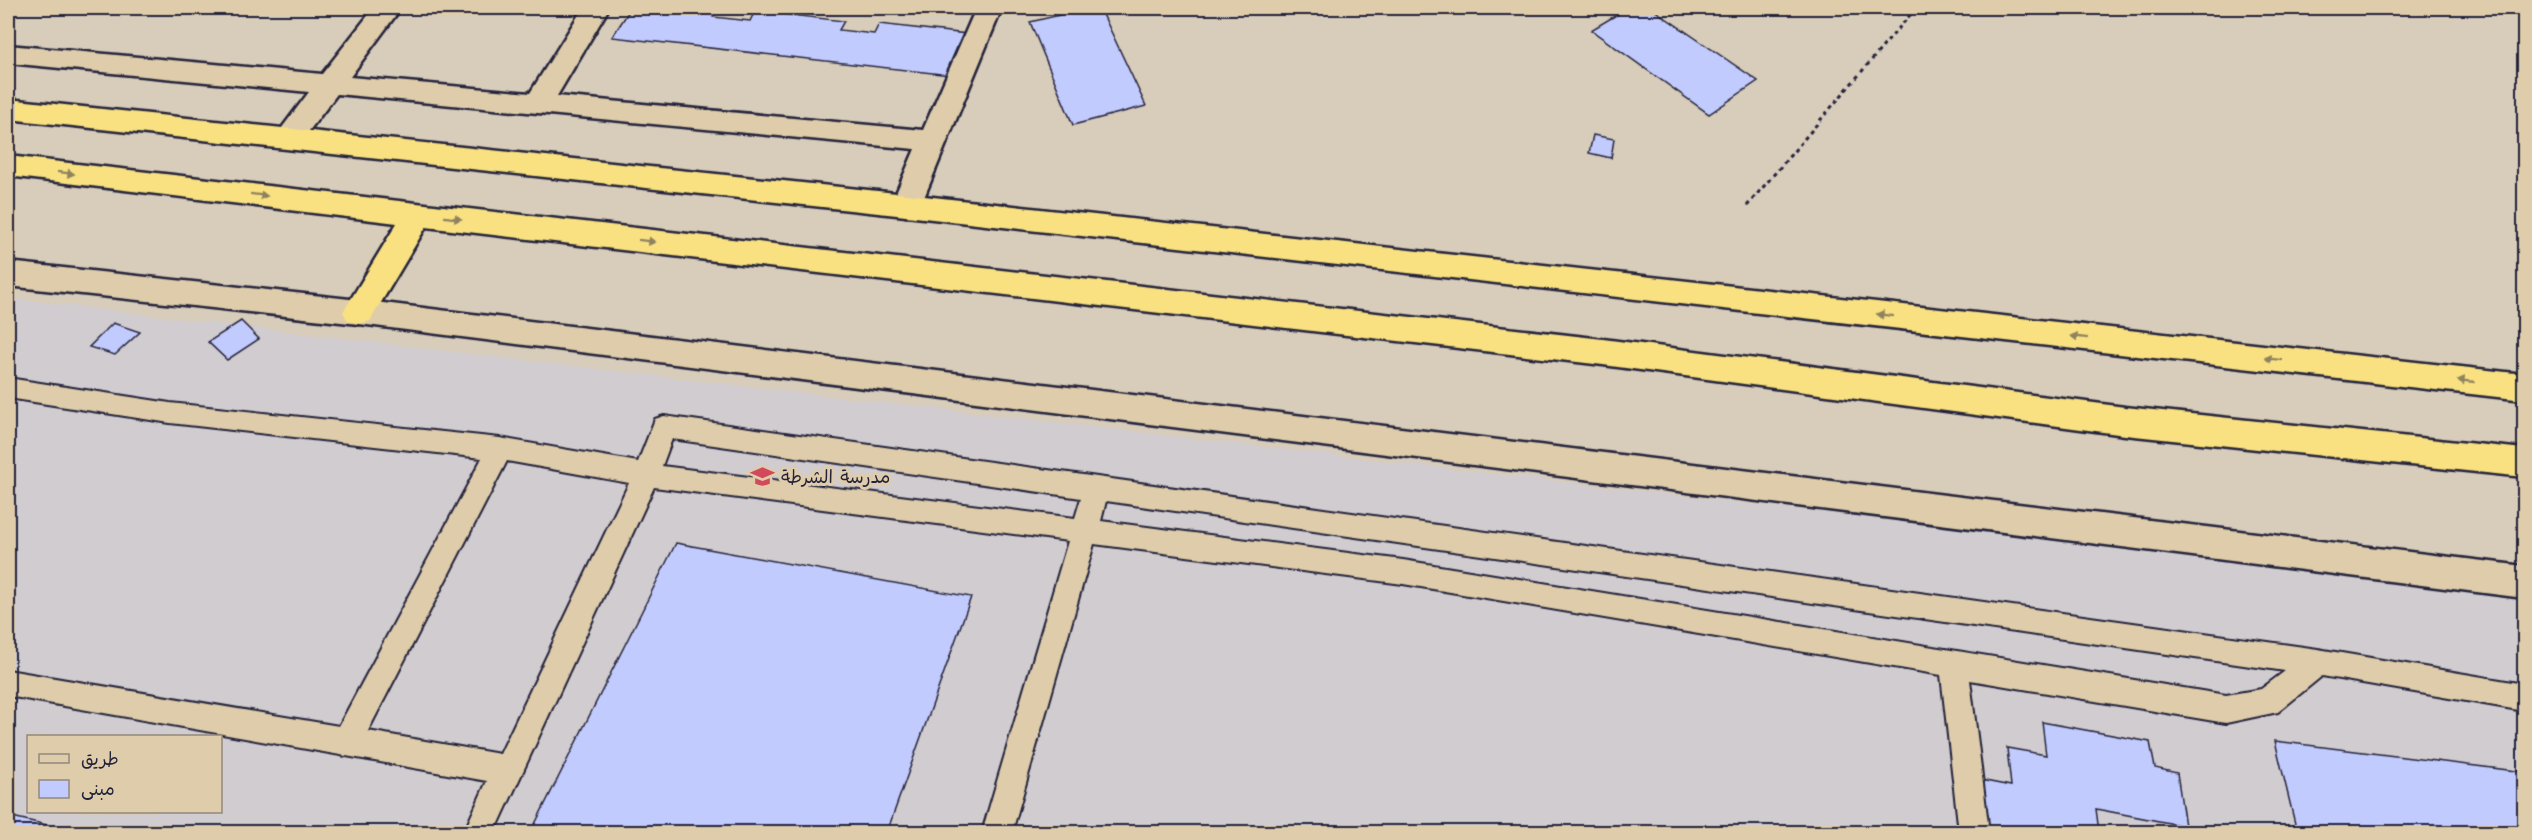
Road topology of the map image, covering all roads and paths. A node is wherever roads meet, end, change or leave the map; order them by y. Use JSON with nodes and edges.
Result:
{"nodes":[{"id":1,"x":388,"y":8,"type":"edge"},
{"id":2,"x":596,"y":8,"type":"edge"},
{"id":3,"x":989,"y":8,"type":"edge"},
{"id":4,"x":1916,"y":8,"type":"edge"},
{"id":5,"x":8,"y":54,"type":"edge"},
{"id":6,"x":329,"y":84,"type":"junction"},
{"id":7,"x":538,"y":104,"type":"junction"},
{"id":8,"x":8,"y":109,"type":"edge"},
{"id":9,"x":289,"y":137,"type":"junction"},
{"id":10,"x":933,"y":141,"type":"junction"},
{"id":11,"x":8,"y":166,"type":"edge"},
{"id":12,"x":906,"y":205,"type":"junction"},
{"id":13,"x":1747,"y":206,"type":"dead end"},
{"id":14,"x":418,"y":214,"type":"junction"},
{"id":15,"x":8,"y":274,"type":"edge"},
{"id":16,"x":359,"y":312,"type":"junction"},
{"id":17,"x":2524,"y":387,"type":"edge"},
{"id":18,"x":8,"y":388,"type":"edge"},
{"id":19,"x":500,"y":449,"type":"junction"},
{"id":20,"x":2524,"y":463,"type":"edge"},
{"id":21,"x":646,"y":474,"type":"junction"},
{"id":22,"x":1096,"y":488,"type":"junction"},
{"id":23,"x":1084,"y":531,"type":"junction"},
{"id":24,"x":2524,"y":582,"type":"edge"},
{"id":25,"x":2318,"y":662,"type":"junction"},
{"id":26,"x":1954,"y":665,"type":"junction"},
{"id":27,"x":8,"y":683,"type":"edge"},
{"id":28,"x":2524,"y":698,"type":"edge"},
{"id":29,"x":347,"y":741,"type":"junction"},
{"id":30,"x":510,"y":770,"type":"junction"},
{"id":31,"x":479,"y":832,"type":"edge"},
{"id":32,"x":997,"y":832,"type":"edge"},
{"id":33,"x":1974,"y":832,"type":"edge"}],
"edges":[{"from":1,"to":6,"type":"street"},
{"from":2,"to":7,"type":"street"},
{"from":3,"to":10,"type":"street"},
{"from":4,"to":13,"type":"path"},
{"from":5,"to":6,"type":"street"},
{"from":6,"to":7,"type":"street"},
{"from":6,"to":9,"type":"street"},
{"from":7,"to":10,"type":"street"},
{"from":8,"to":9,"type":"highway"},
{"from":9,"to":12,"type":"highway"},
{"from":10,"to":12,"type":"street"},
{"from":11,"to":14,"type":"highway","one_way":true},
{"from":17,"to":12,"type":"highway","one_way":true},
{"from":14,"to":16,"type":"highway"},
{"from":14,"to":20,"type":"highway","one_way":true},
{"from":15,"to":16,"type":"street"},
{"from":16,"to":24,"type":"street"},
{"from":18,"to":19,"type":"lane"},
{"from":19,"to":21,"type":"lane"},
{"from":19,"to":29,"type":"lane"},
{"from":21,"to":22,"type":"lane"},
{"from":21,"to":23,"type":"lane"},
{"from":21,"to":30,"type":"lane"},
{"from":22,"to":23,"type":"lane"},
{"from":22,"to":25,"type":"lane"},
{"from":23,"to":26,"type":"lane"},
{"from":23,"to":32,"type":"lane"},
{"from":25,"to":26,"type":"lane"},
{"from":25,"to":28,"type":"lane"},
{"from":26,"to":33,"type":"lane"},
{"from":27,"to":29,"type":"lane"},
{"from":29,"to":30,"type":"lane"},
{"from":30,"to":31,"type":"lane"}]}
